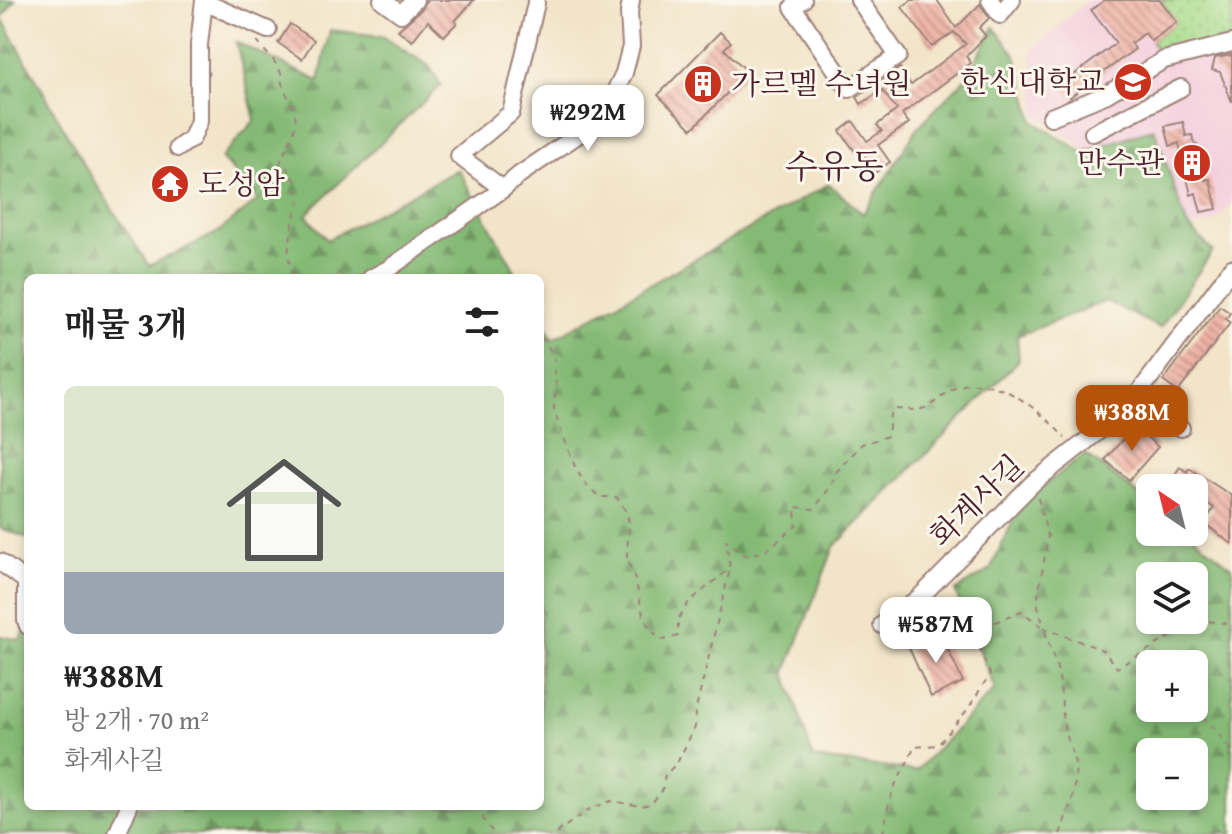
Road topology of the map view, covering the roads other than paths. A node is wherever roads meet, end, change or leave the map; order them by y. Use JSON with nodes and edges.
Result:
{"nodes":[{"id":1,"x":382,"y":0,"type":"edge"},
{"id":2,"x":415,"y":0,"type":"edge"},
{"id":3,"x":631,"y":0,"type":"edge"},
{"id":4,"x":803,"y":0,"type":"edge"},
{"id":5,"x":859,"y":0,"type":"edge"},
{"id":6,"x":990,"y":0,"type":"edge"},
{"id":7,"x":1012,"y":0,"type":"edge"},
{"id":8,"x":204,"y":1,"type":"edge"},
{"id":9,"x":536,"y":1,"type":"edge"},
{"id":10,"x":268,"y":30,"type":"dead end"},
{"id":11,"x":1232,"y":43,"type":"edge"},
{"id":12,"x":1181,"y":88,"type":"dead end"},
{"id":13,"x":1051,"y":117,"type":"dead end"},
{"id":14,"x":1093,"y":133,"type":"dead end"},
{"id":15,"x":178,"y":148,"type":"dead end"},
{"id":16,"x":503,"y":189,"type":"junction"},
{"id":17,"x":1232,"y":268,"type":"edge"},
{"id":18,"x":379,"y":274,"type":"edge"},
{"id":19,"x":1138,"y":394,"type":"junction"},
{"id":20,"x":1181,"y":428,"type":"dead end"},
{"id":21,"x":0,"y":562,"type":"edge"},
{"id":22,"x":24,"y":580,"type":"edge"},
{"id":23,"x":882,"y":625,"type":"dead end"},
{"id":24,"x":127,"y":810,"type":"edge"},
{"id":25,"x":117,"y":834,"type":"edge"}],
"edges":[{"from":1,"to":2,"type":"street"},
{"from":3,"to":16,"type":"street"},
{"from":4,"to":5,"type":"street"},
{"from":6,"to":7,"type":"street"},
{"from":8,"to":10,"type":"street"},
{"from":8,"to":15,"type":"street"},
{"from":9,"to":16,"type":"street"},
{"from":11,"to":13,"type":"street"},
{"from":12,"to":14,"type":"street"},
{"from":16,"to":18,"type":"street"},
{"from":17,"to":19,"type":"street","name":"화계사길"},
{"from":19,"to":20,"type":"street"},
{"from":19,"to":23,"type":"street","name":"화계사길"},
{"from":21,"to":22,"type":"street"},
{"from":24,"to":25,"type":"street"}]}
